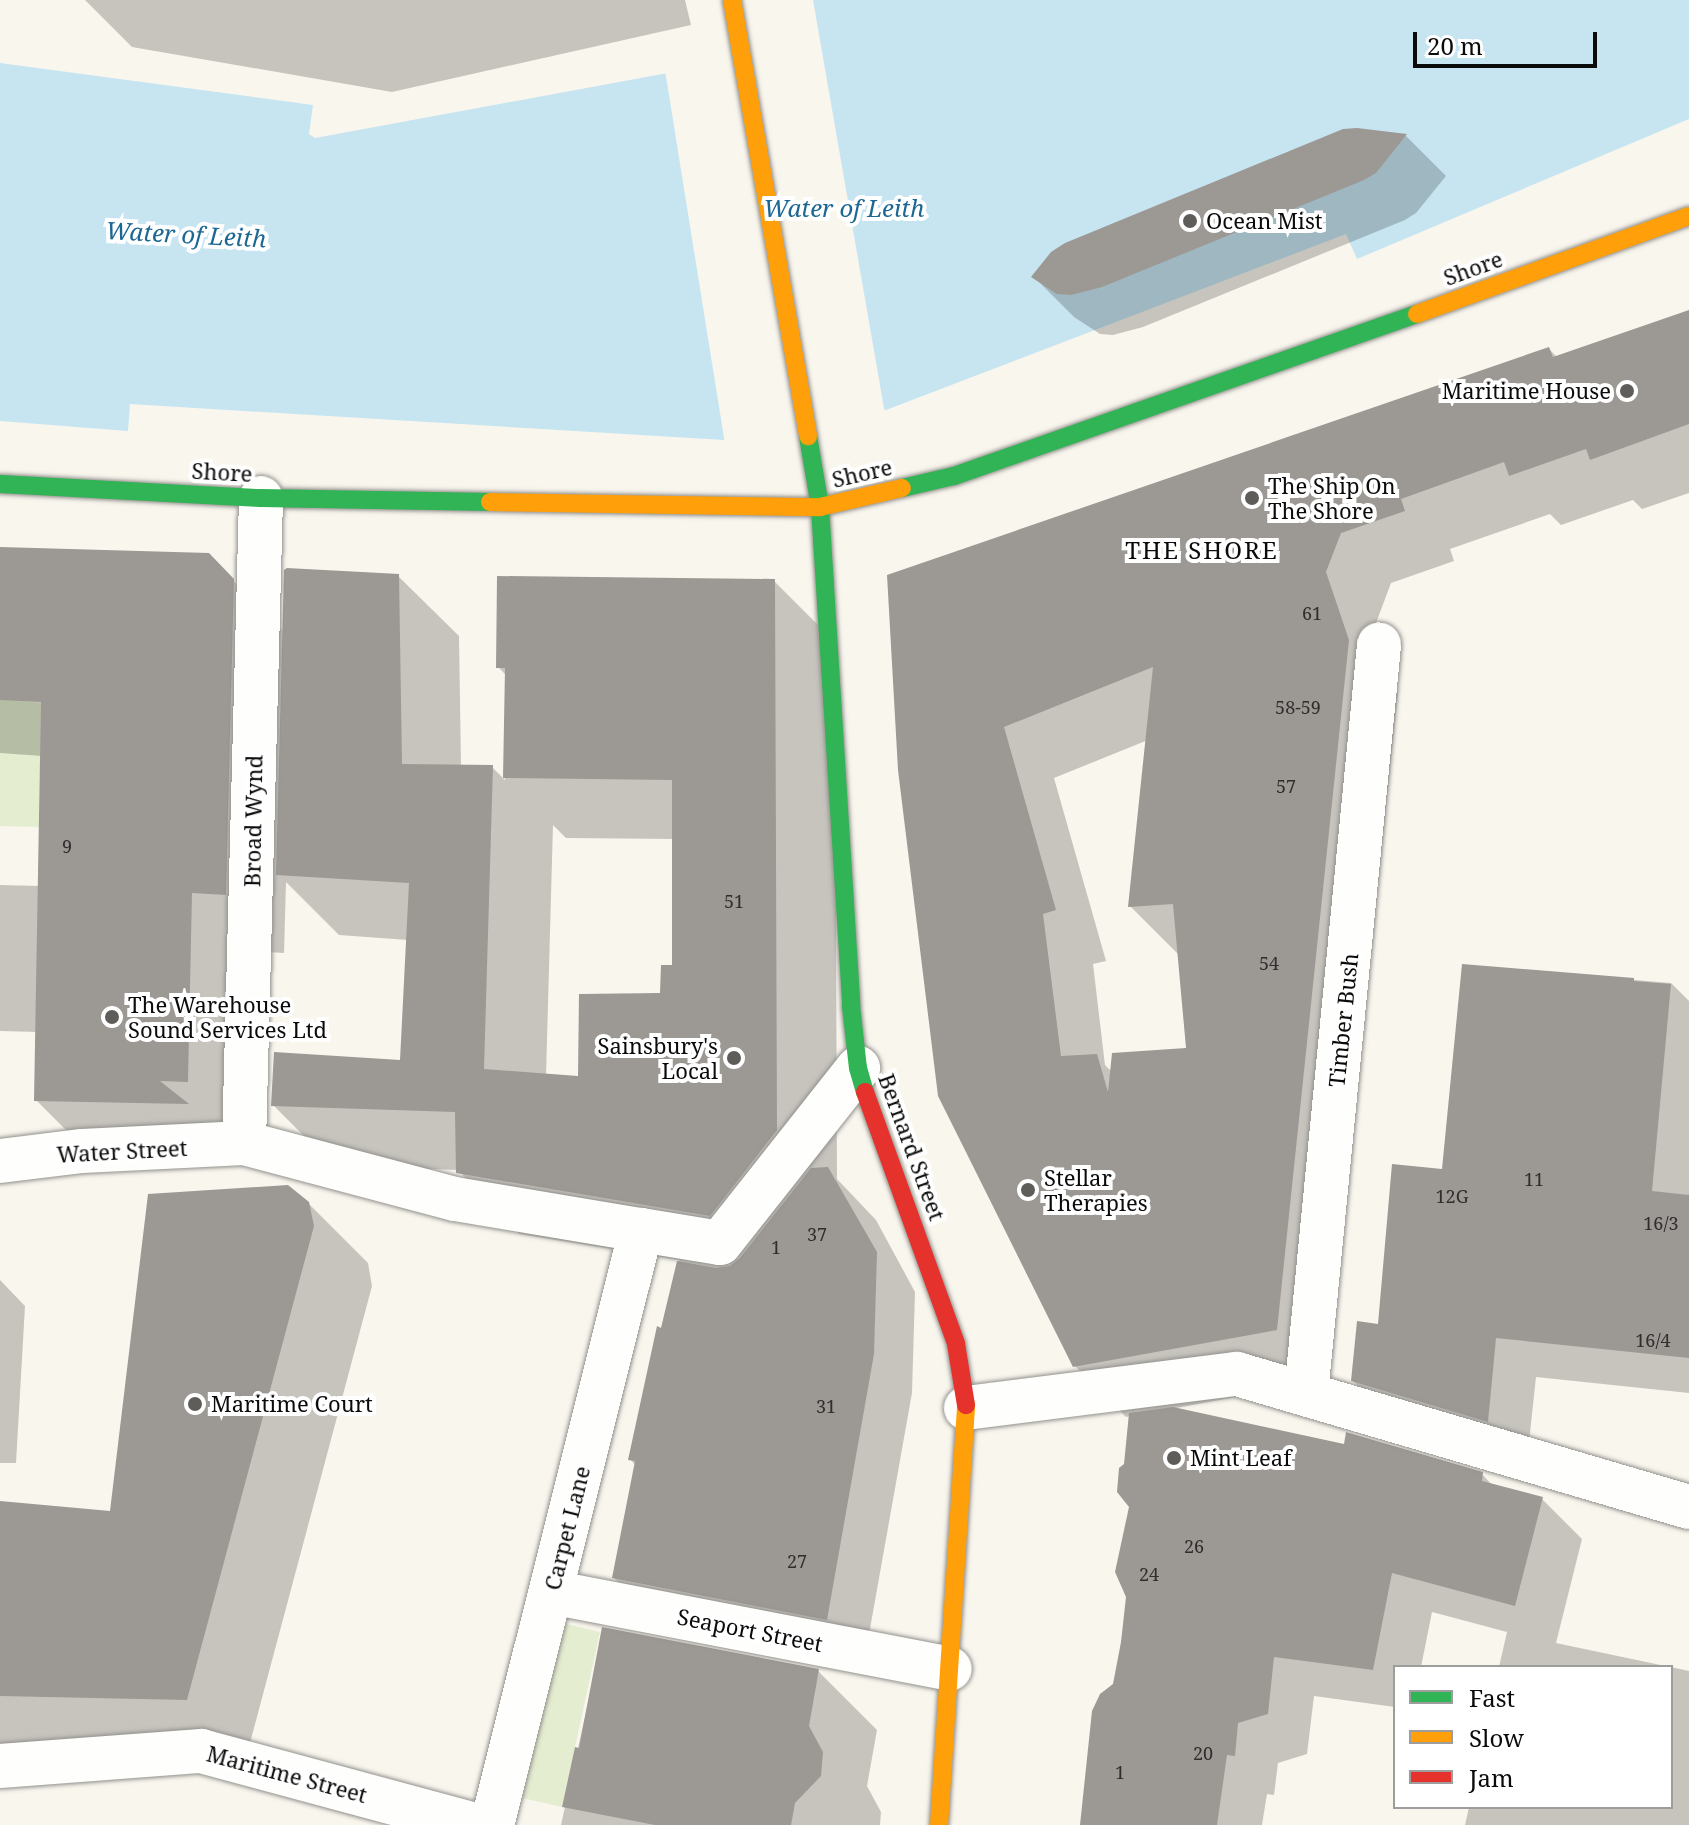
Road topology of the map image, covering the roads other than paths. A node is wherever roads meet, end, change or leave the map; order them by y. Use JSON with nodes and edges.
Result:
{"nodes":[{"id":1,"x":732,"y":0,"type":"edge"},
{"id":2,"x":1689,"y":216,"type":"edge"},
{"id":3,"x":0,"y":484,"type":"edge"},
{"id":4,"x":261,"y":498,"type":"junction"},
{"id":5,"x":820,"y":507,"type":"junction"},
{"id":6,"x":1379,"y":645,"type":"dead end"},
{"id":7,"x":858,"y":1068,"type":"junction"},
{"id":8,"x":244,"y":1143,"type":"junction"},
{"id":9,"x":0,"y":1161,"type":"edge"},
{"id":10,"x":641,"y":1230,"type":"junction"},
{"id":11,"x":1306,"y":1394,"type":"junction"},
{"id":12,"x":966,"y":1408,"type":"junction"},
{"id":13,"x":1689,"y":1507,"type":"edge"},
{"id":14,"x":551,"y":1592,"type":"junction"},
{"id":15,"x":950,"y":1669,"type":"junction"},
{"id":16,"x":0,"y":1766,"type":"edge"},
{"id":17,"x":476,"y":1825,"type":"edge"},
{"id":18,"x":492,"y":1825,"type":"edge"},
{"id":19,"x":939,"y":1825,"type":"edge"}],
"edges":[{"from":1,"to":5,"type":"main road","name":"Bernard Street"},
{"from":2,"to":5,"type":"main road","name":"Shore"},
{"from":3,"to":4,"type":"main road","name":"Shore"},
{"from":4,"to":5,"type":"main road","name":"Shore"},
{"from":4,"to":8,"type":"street","name":"Broad Wynd"},
{"from":5,"to":7,"type":"main road","name":"Bernard Street"},
{"from":6,"to":11,"type":"street","name":"Timber Bush"},
{"from":7,"to":10,"type":"street"},
{"from":7,"to":12,"type":"main road","name":"Bernard Street"},
{"from":8,"to":9,"type":"street","name":"Water Street"},
{"from":8,"to":10,"type":"street"},
{"from":10,"to":14,"type":"street","name":"Carpet Lane"},
{"from":11,"to":12,"type":"street"},
{"from":11,"to":13,"type":"street"},
{"from":12,"to":15,"type":"main road","name":"Bernard Street"},
{"from":14,"to":15,"type":"street","name":"Seaport Street"},
{"from":14,"to":18,"type":"street","name":"Carpet Lane"},
{"from":15,"to":19,"type":"main road","name":"Bernard Street"},
{"from":16,"to":17,"type":"street","name":"Maritime Street"}]}
